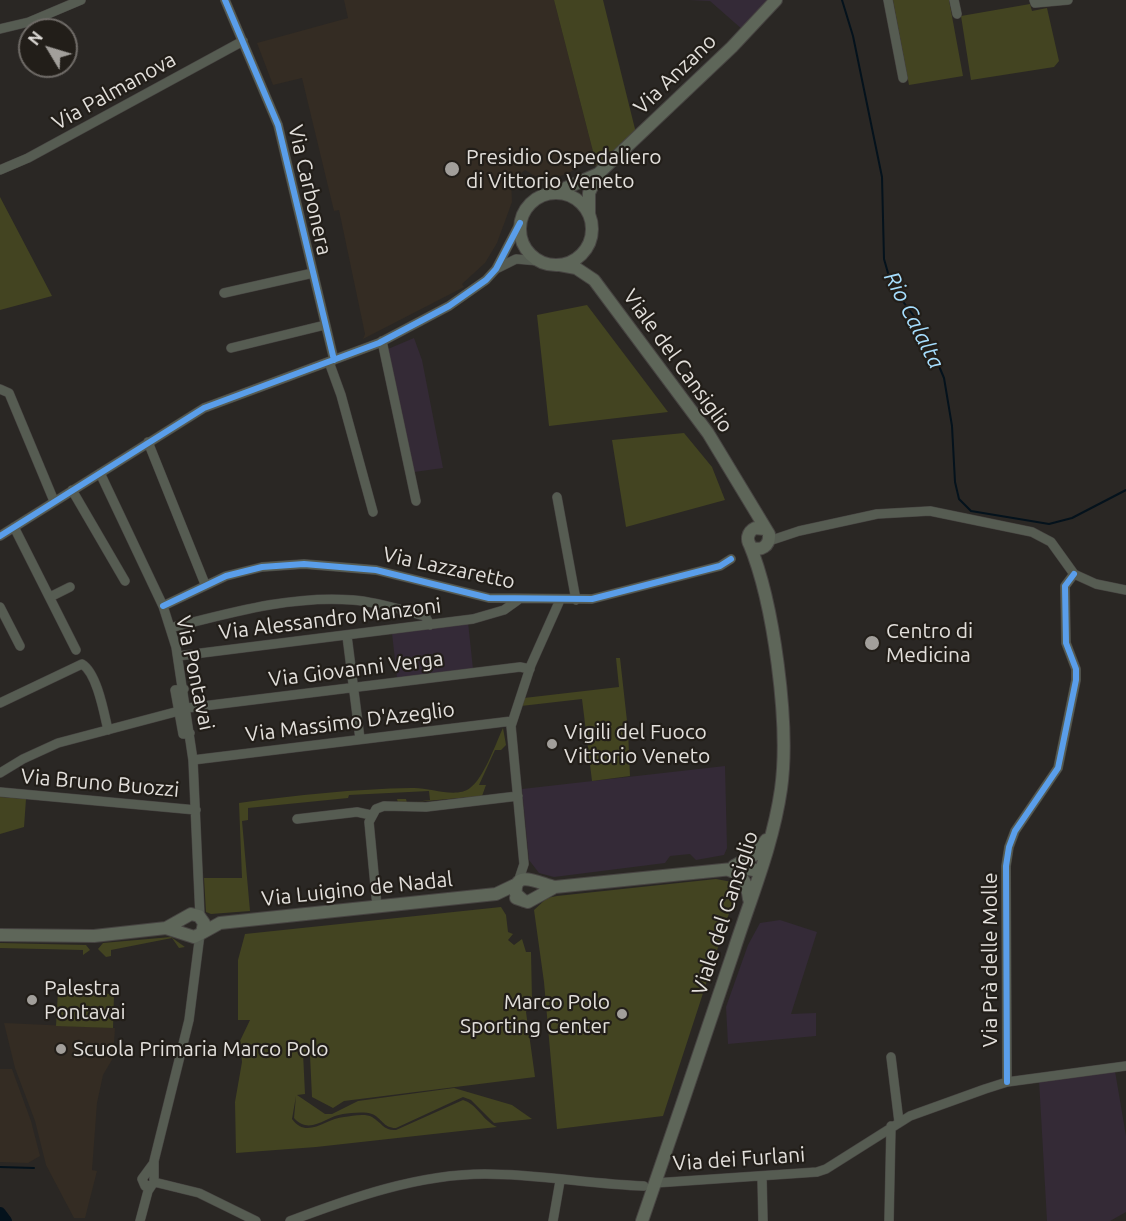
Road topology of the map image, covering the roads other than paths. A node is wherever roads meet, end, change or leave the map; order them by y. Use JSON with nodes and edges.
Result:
{"nodes":[{"id":1,"x":81,"y":0,"type":"edge"},
{"id":2,"x":225,"y":0,"type":"edge"},
{"id":3,"x":776,"y":0,"type":"edge"},
{"id":4,"x":888,"y":0,"type":"edge"},
{"id":5,"x":954,"y":0,"type":"edge"},
{"id":6,"x":1034,"y":0,"type":"edge"},
{"id":7,"x":1068,"y":0,"type":"edge"},
{"id":8,"x":957,"y":14,"type":"dead end"},
{"id":9,"x":0,"y":27,"type":"edge"},
{"id":10,"x":243,"y":41,"type":"junction"},
{"id":11,"x":903,"y":78,"type":"dead end"},
{"id":12,"x":0,"y":170,"type":"edge"},
{"id":13,"x":598,"y":174,"type":"junction"},
{"id":14,"x":554,"y":193,"type":"junction"},
{"id":15,"x":589,"y":213,"type":"junction"},
{"id":16,"x":520,"y":223,"type":"junction"},
{"id":17,"x":589,"y":244,"type":"junction"},
{"id":18,"x":539,"y":261,"type":"junction"},
{"id":19,"x":560,"y":265,"type":"junction"},
{"id":20,"x":496,"y":269,"type":"junction"},
{"id":21,"x":313,"y":273,"type":"junction"},
{"id":22,"x":594,"y":280,"type":"junction"},
{"id":23,"x":224,"y":293,"type":"dead end"},
{"id":24,"x":325,"y":326,"type":"junction"},
{"id":25,"x":382,"y":341,"type":"junction"},
{"id":26,"x":231,"y":348,"type":"dead end"},
{"id":27,"x":331,"y":361,"type":"junction"},
{"id":28,"x":1,"y":389,"type":"edge"},
{"id":29,"x":148,"y":442,"type":"junction"},
{"id":30,"x":729,"y":467,"type":"junction"},
{"id":31,"x":100,"y":472,"type":"junction"},
{"id":32,"x":72,"y":490,"type":"junction"},
{"id":33,"x":557,"y":497,"type":"dead end"},
{"id":34,"x":54,"y":501,"type":"junction"},
{"id":35,"x":416,"y":501,"type":"dead end"},
{"id":36,"x":373,"y":512,"type":"dead end"},
{"id":37,"x":14,"y":527,"type":"junction"},
{"id":38,"x":1,"y":534,"type":"edge"},
{"id":39,"x":766,"y":537,"type":"junction"},
{"id":40,"x":749,"y":538,"type":"junction"},
{"id":41,"x":730,"y":559,"type":"dead end"},
{"id":42,"x":1074,"y":574,"type":"junction"},
{"id":43,"x":124,"y":581,"type":"dead end"},
{"id":44,"x":205,"y":584,"type":"junction"},
{"id":45,"x":70,"y":587,"type":"dead end"},
{"id":46,"x":1126,"y":590,"type":"edge"},
{"id":47,"x":50,"y":597,"type":"junction"},
{"id":48,"x":518,"y":600,"type":"junction"},
{"id":49,"x":560,"y":600,"type":"junction"},
{"id":50,"x":576,"y":600,"type":"junction"},
{"id":51,"x":163,"y":606,"type":"junction"},
{"id":52,"x":0,"y":608,"type":"edge"},
{"id":53,"x":767,"y":608,"type":"junction"},
{"id":54,"x":430,"y":625,"type":"junction"},
{"id":55,"x":170,"y":628,"type":"junction"},
{"id":56,"x":347,"y":636,"type":"junction"},
{"id":57,"x":20,"y":646,"type":"dead end"},
{"id":58,"x":76,"y":650,"type":"dead end"},
{"id":59,"x":178,"y":656,"type":"junction"},
{"id":60,"x":530,"y":669,"type":"junction"},
{"id":61,"x":353,"y":687,"type":"junction"},
{"id":62,"x":0,"y":704,"type":"edge"},
{"id":63,"x":183,"y":710,"type":"junction"},
{"id":64,"x":512,"y":721,"type":"junction"},
{"id":65,"x":108,"y":730,"type":"junction"},
{"id":66,"x":360,"y":739,"type":"junction"},
{"id":67,"x":193,"y":760,"type":"junction"},
{"id":68,"x":0,"y":773,"type":"edge"},
{"id":69,"x":0,"y":792,"type":"edge"},
{"id":70,"x":518,"y":796,"type":"junction"},
{"id":71,"x":196,"y":810,"type":"junction"},
{"id":72,"x":371,"y":815,"type":"junction"},
{"id":73,"x":297,"y":819,"type":"dead end"},
{"id":74,"x":773,"y":829,"type":"junction"},
{"id":75,"x":524,"y":866,"type":"junction"},
{"id":76,"x":727,"y":869,"type":"junction"},
{"id":77,"x":760,"y":871,"type":"junction"},
{"id":78,"x":534,"y":880,"type":"junction"},
{"id":79,"x":518,"y":883,"type":"junction"},
{"id":80,"x":555,"y":887,"type":"junction"},
{"id":81,"x":498,"y":893,"type":"junction"},
{"id":82,"x":530,"y":900,"type":"junction"},
{"id":83,"x":750,"y":903,"type":"junction"},
{"id":84,"x":377,"y":906,"type":"junction"},
{"id":85,"x":193,"y":917,"type":"junction"},
{"id":86,"x":220,"y":923,"type":"junction"},
{"id":87,"x":166,"y":928,"type":"junction"},
{"id":88,"x":201,"y":934,"type":"junction"},
{"id":89,"x":0,"y":935,"type":"edge"},
{"id":90,"x":185,"y":935,"type":"junction"},
{"id":91,"x":195,"y":959,"type":"junction"},
{"id":92,"x":891,"y":1057,"type":"dead end"},
{"id":93,"x":1126,"y":1066,"type":"edge"},
{"id":94,"x":1007,"y":1082,"type":"junction"},
{"id":95,"x":895,"y":1124,"type":"junction"},
{"id":96,"x":762,"y":1177,"type":"junction"},
{"id":97,"x":151,"y":1180,"type":"junction"},
{"id":98,"x":560,"y":1181,"type":"junction"},
{"id":99,"x":650,"y":1185,"type":"junction"},
{"id":100,"x":301,"y":1218,"type":"edge"},
{"id":101,"x":140,"y":1221,"type":"edge"},
{"id":102,"x":256,"y":1221,"type":"edge"},
{"id":103,"x":290,"y":1221,"type":"edge"},
{"id":104,"x":553,"y":1221,"type":"edge"},
{"id":105,"x":642,"y":1221,"type":"edge"},
{"id":106,"x":763,"y":1221,"type":"edge"},
{"id":107,"x":889,"y":1221,"type":"edge"}],
"edges":[{"from":1,"to":9,"type":"street"},
{"from":2,"to":10,"type":"street","name":"Via Carbonera"},
{"from":3,"to":13,"type":"main road","name":"Via Anzano"},
{"from":4,"to":11,"type":"street"},
{"from":5,"to":8,"type":"street"},
{"from":6,"to":7,"type":"street"},
{"from":10,"to":12,"type":"street","name":"Via Palmanova"},
{"from":10,"to":21,"type":"street","name":"Via Carbonera"},
{"from":13,"to":14,"type":"main road","name":"Via Anzano"},
{"from":13,"to":15,"type":"main road","name":"Via Anzano"},
{"from":14,"to":15,"type":"main road"},
{"from":14,"to":16,"type":"main road"},
{"from":15,"to":17,"type":"main road"},
{"from":16,"to":18,"type":"main road"},
{"from":16,"to":20,"type":"street"},
{"from":17,"to":19,"type":"main road"},
{"from":17,"to":22,"type":"main road","name":"Viale del Cansiglio"},
{"from":18,"to":19,"type":"main road"},
{"from":18,"to":20,"type":"street"},
{"from":19,"to":22,"type":"main road","name":"Viale del Cansiglio"},
{"from":20,"to":25,"type":"street"},
{"from":21,"to":23,"type":"street"},
{"from":21,"to":24,"type":"street","name":"Via Carbonera"},
{"from":22,"to":30,"type":"main road","name":"Viale del Cansiglio"},
{"from":24,"to":26,"type":"street"},
{"from":24,"to":27,"type":"street","name":"Via Carbonera"},
{"from":25,"to":27,"type":"street"},
{"from":25,"to":35,"type":"street"},
{"from":27,"to":29,"type":"street"},
{"from":27,"to":36,"type":"street","name":"Via Carbonera"},
{"from":28,"to":34,"type":"street"},
{"from":29,"to":31,"type":"street"},
{"from":29,"to":44,"type":"street"},
{"from":30,"to":39,"type":"main road","name":"Viale del Cansiglio"},
{"from":30,"to":40,"type":"main road","name":"Viale del Cansiglio"},
{"from":31,"to":32,"type":"street"},
{"from":31,"to":51,"type":"street","name":"Via Pontavai"},
{"from":32,"to":34,"type":"street"},
{"from":32,"to":43,"type":"street"},
{"from":33,"to":50,"type":"street"},
{"from":34,"to":37,"type":"street"},
{"from":37,"to":38,"type":"street"},
{"from":37,"to":47,"type":"street"},
{"from":39,"to":40,"type":"main road"},
{"from":39,"to":40,"type":"main road"},
{"from":39,"to":42,"type":"street"},
{"from":39,"to":53,"type":"main road","name":"Viale del Cansiglio"},
{"from":40,"to":53,"type":"main road","name":"Viale del Cansiglio"},
{"from":41,"to":50,"type":"street","name":"Via Lazzaretto"},
{"from":42,"to":46,"type":"street"},
{"from":42,"to":94,"type":"street","name":"Via Prà delle Molle"},
{"from":44,"to":48,"type":"street","name":"Via Lazzaretto"},
{"from":44,"to":51,"type":"street","name":"Via Lazzaretto"},
{"from":45,"to":47,"type":"street"},
{"from":47,"to":58,"type":"street"},
{"from":48,"to":49,"type":"street","name":"Via Lazzaretto"},
{"from":48,"to":54,"type":"street","name":"Via Alessandro Manzoni"},
{"from":49,"to":50,"type":"street","name":"Via Lazzaretto"},
{"from":49,"to":60,"type":"street"},
{"from":51,"to":55,"type":"street","name":"Via Pontavai"},
{"from":52,"to":57,"type":"street"},
{"from":53,"to":74,"type":"main road","name":"Viale del Cansiglio"},
{"from":54,"to":55,"type":"street"},
{"from":54,"to":56,"type":"street","name":"Via Alessandro Manzoni"},
{"from":55,"to":59,"type":"street","name":"Via Pontavai"},
{"from":56,"to":59,"type":"street","name":"Via Alessandro Manzoni"},
{"from":56,"to":61,"type":"street"},
{"from":59,"to":63,"type":"street","name":"Via Pontavai"},
{"from":60,"to":61,"type":"street","name":"Via Giovanni Verga"},
{"from":60,"to":64,"type":"street"},
{"from":61,"to":63,"type":"street","name":"Via Giovanni Verga"},
{"from":61,"to":66,"type":"street"},
{"from":62,"to":65,"type":"street"},
{"from":63,"to":65,"type":"street","name":"Via Giovanni Verga"},
{"from":63,"to":67,"type":"street","name":"Via Pontavai"},
{"from":64,"to":66,"type":"street","name":"Via Massimo D'Azeglio"},
{"from":64,"to":70,"type":"street"},
{"from":65,"to":68,"type":"street","name":"Via Giovanni Verga"},
{"from":66,"to":67,"type":"street","name":"Via Massimo D'Azeglio"},
{"from":67,"to":71,"type":"street","name":"Via Pontavai"},
{"from":69,"to":71,"type":"street","name":"Via Bruno Buozzi"},
{"from":70,"to":72,"type":"street"},
{"from":70,"to":75,"type":"street"},
{"from":71,"to":85,"type":"street","name":"Via Pontavai"},
{"from":72,"to":73,"type":"street"},
{"from":72,"to":84,"type":"street"},
{"from":74,"to":76,"type":"main road","name":"Via Luigino de Nadal"},
{"from":74,"to":77,"type":"main road","name":"Viale del Cansiglio"},
{"from":75,"to":78,"type":"street"},
{"from":75,"to":79,"type":"street"},
{"from":76,"to":77,"type":"main road","name":"Via Luigino de Nadal"},
{"from":76,"to":80,"type":"main road","name":"Via Luigino de Nadal"},
{"from":76,"to":83,"type":"main road"},
{"from":77,"to":83,"type":"main road","name":"Viale del Cansiglio"},
{"from":78,"to":79,"type":"main road","name":"Via Luigino de Nadal"},
{"from":78,"to":80,"type":"main road","name":"Via Luigino de Nadal"},
{"from":78,"to":82,"type":"main road"},
{"from":79,"to":81,"type":"main road","name":"Via Luigino de Nadal"},
{"from":79,"to":82,"type":"main road"},
{"from":80,"to":82,"type":"main road","name":"Via Luigino de Nadal"},
{"from":81,"to":82,"type":"main road","name":"Via Luigino de Nadal"},
{"from":81,"to":84,"type":"main road","name":"Via Luigino de Nadal"},
{"from":83,"to":99,"type":"main road","name":"Viale del Cansiglio"},
{"from":84,"to":86,"type":"main road","name":"Via Luigino de Nadal"},
{"from":85,"to":86,"type":"main road","name":"Via Luigino de Nadal"},
{"from":85,"to":87,"type":"main road"},
{"from":85,"to":88,"type":"main road"},
{"from":85,"to":90,"type":"main road"},
{"from":86,"to":88,"type":"main road","name":"Via Luigino de Nadal"},
{"from":87,"to":89,"type":"main road"},
{"from":87,"to":90,"type":"main road"},
{"from":88,"to":90,"type":"main road"},
{"from":88,"to":91,"type":"street"},
{"from":90,"to":91,"type":"street"},
{"from":91,"to":97,"type":"street"},
{"from":92,"to":95,"type":"street"},
{"from":93,"to":94,"type":"street","name":"Via dei Furlani"},
{"from":94,"to":95,"type":"street","name":"Via dei Furlani"},
{"from":95,"to":96,"type":"street","name":"Via dei Furlani"},
{"from":95,"to":107,"type":"street"},
{"from":96,"to":99,"type":"street","name":"Via dei Furlani"},
{"from":96,"to":106,"type":"street"},
{"from":97,"to":101,"type":"street"},
{"from":97,"to":102,"type":"street"},
{"from":98,"to":99,"type":"street","name":"Via dei Furlani"},
{"from":98,"to":100,"type":"street","name":"Via dei Furlani"},
{"from":98,"to":104,"type":"street"},
{"from":99,"to":105,"type":"main road","name":"Viale del Cansiglio"},
{"from":100,"to":103,"type":"street","name":"Via dei Furlani"}]}
